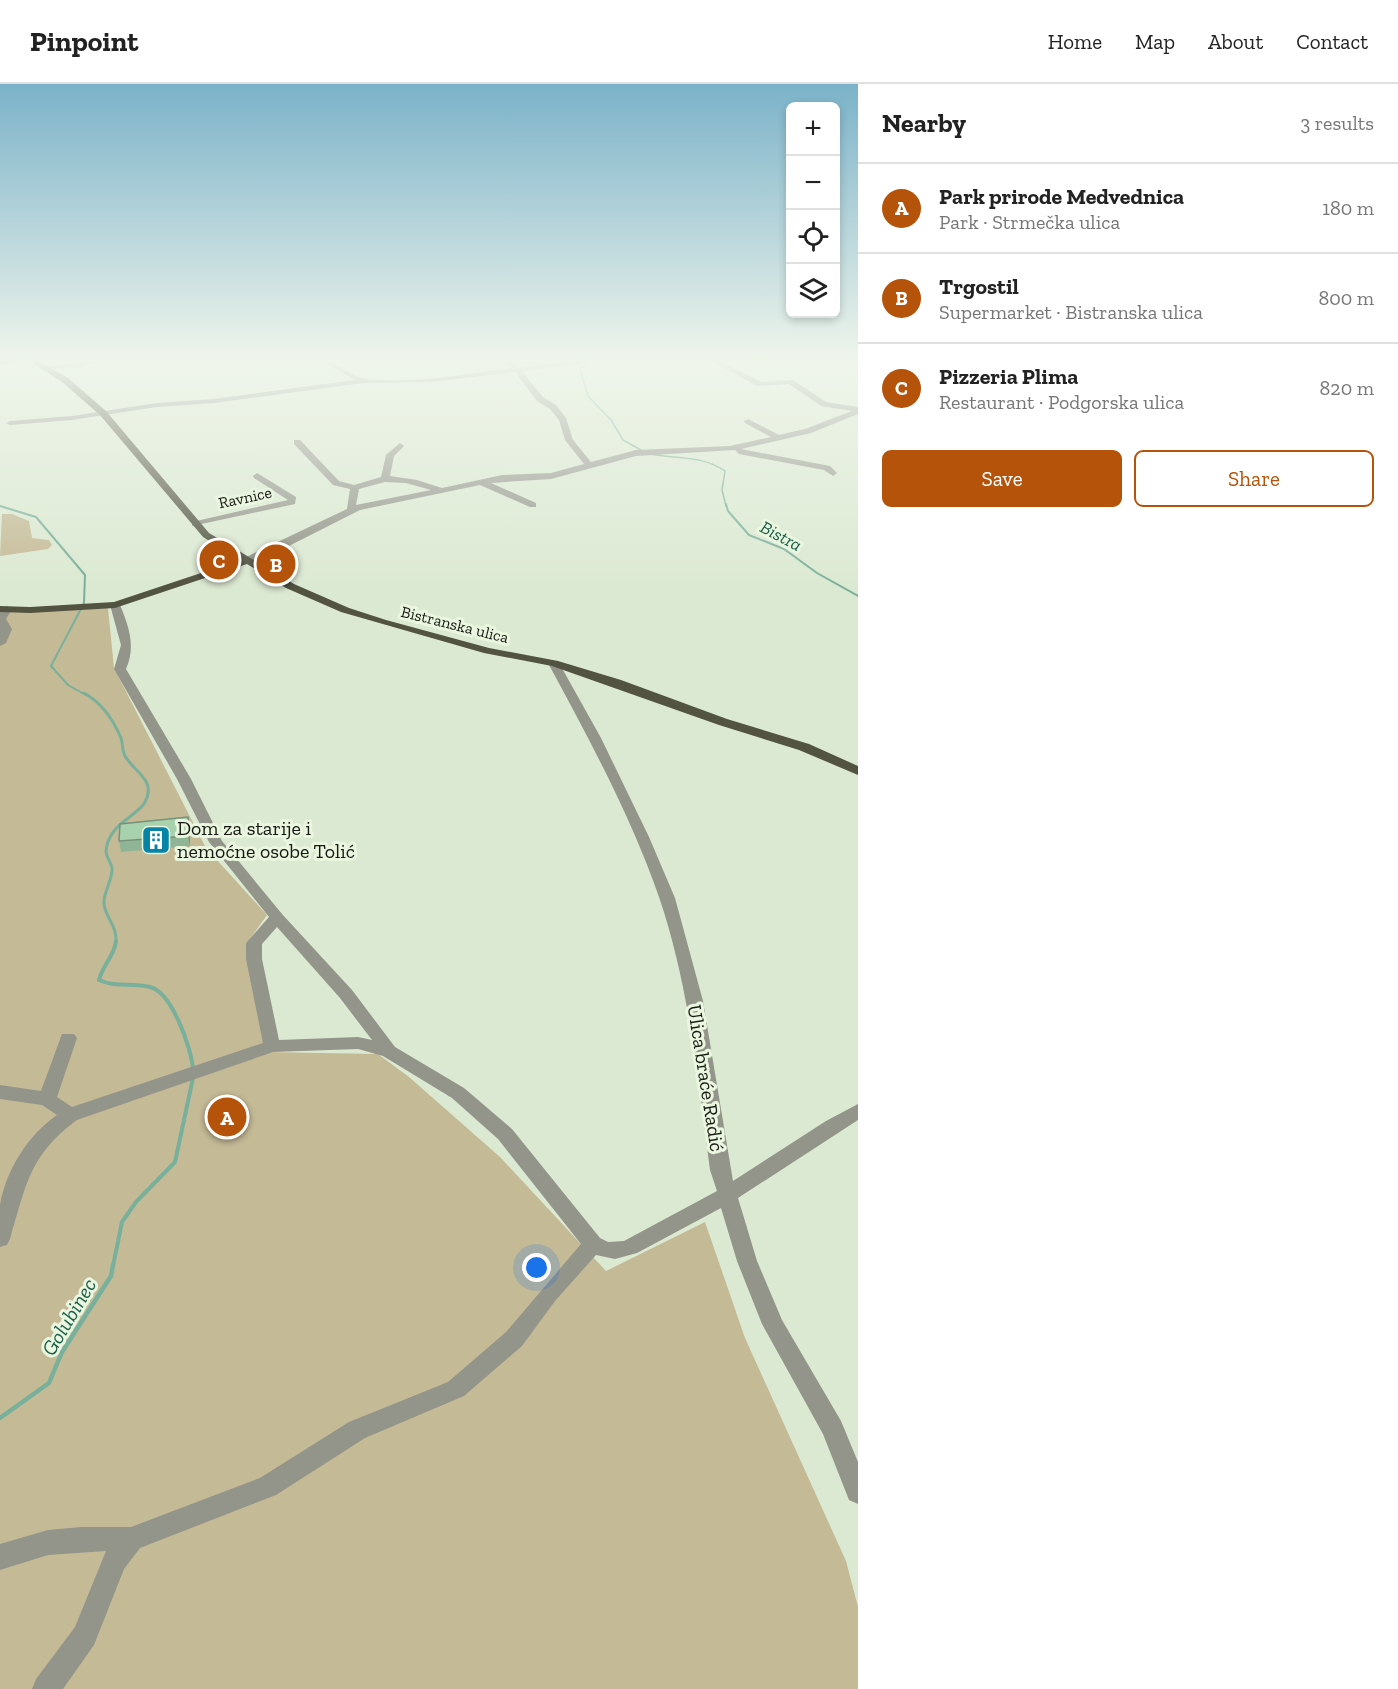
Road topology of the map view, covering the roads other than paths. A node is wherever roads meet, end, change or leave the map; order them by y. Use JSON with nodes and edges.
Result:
{"nodes":[{"id":1,"x":122,"y":435,"type":"edge"},
{"id":2,"x":567,"y":435,"type":"edge"},
{"id":3,"x":773,"y":435,"type":"edge"},
{"id":4,"x":794,"y":435,"type":"edge"},
{"id":5,"x":780,"y":439,"type":"junction"},
{"id":6,"x":297,"y":442,"type":"dead end"},
{"id":7,"x":400,"y":447,"type":"dead end"},
{"id":8,"x":730,"y":449,"type":"junction"},
{"id":9,"x":589,"y":465,"type":"junction"},
{"id":10,"x":833,"y":473,"type":"dead end"},
{"id":11,"x":257,"y":476,"type":"dead end"},
{"id":12,"x":385,"y":478,"type":"junction"},
{"id":13,"x":480,"y":482,"type":"junction"},
{"id":14,"x":355,"y":488,"type":"junction"},
{"id":15,"x":440,"y":489,"type":"junction"},
{"id":16,"x":533,"y":505,"type":"dead end"},
{"id":17,"x":357,"y":508,"type":"junction"},
{"id":18,"x":195,"y":524,"type":"junction"},
{"id":19,"x":246,"y":561,"type":"junction"},
{"id":20,"x":115,"y":605,"type":"junction"},
{"id":21,"x":3,"y":609,"type":"edge"},
{"id":22,"x":0,"y":643,"type":"edge"},
{"id":23,"x":554,"y":663,"type":"junction"},
{"id":24,"x":858,"y":771,"type":"edge"},
{"id":25,"x":277,"y":917,"type":"junction"},
{"id":26,"x":68,"y":1038,"type":"dead end"},
{"id":27,"x":272,"y":1046,"type":"junction"},
{"id":28,"x":389,"y":1051,"type":"junction"},
{"id":29,"x":0,"y":1092,"type":"edge"},
{"id":30,"x":47,"y":1099,"type":"junction"},
{"id":31,"x":858,"y":1111,"type":"edge"},
{"id":32,"x":70,"y":1115,"type":"junction"},
{"id":33,"x":727,"y":1196,"type":"junction"},
{"id":34,"x":0,"y":1239,"type":"edge"},
{"id":35,"x":593,"y":1244,"type":"junction"},
{"id":36,"x":858,"y":1492,"type":"edge"},
{"id":37,"x":131,"y":1539,"type":"junction"},
{"id":38,"x":0,"y":1557,"type":"edge"},
{"id":39,"x":45,"y":1689,"type":"edge"}],
"edges":[{"from":1,"to":18,"type":"main road","name":"Bistranska ulica"},
{"from":2,"to":9,"type":"street"},
{"from":3,"to":5,"type":"street"},
{"from":4,"to":5,"type":"street"},
{"from":5,"to":8,"type":"street"},
{"from":6,"to":14,"type":"street"},
{"from":7,"to":12,"type":"street"},
{"from":8,"to":9,"type":"street"},
{"from":8,"to":10,"type":"street"},
{"from":9,"to":13,"type":"street"},
{"from":11,"to":18,"type":"street","name":"Ravnice"},
{"from":12,"to":14,"type":"street"},
{"from":12,"to":15,"type":"street"},
{"from":13,"to":15,"type":"street"},
{"from":13,"to":16,"type":"street"},
{"from":14,"to":17,"type":"street"},
{"from":15,"to":17,"type":"street"},
{"from":17,"to":19,"type":"street"},
{"from":18,"to":19,"type":"main road","name":"Bistranska ulica"},
{"from":19,"to":20,"type":"main road"},
{"from":19,"to":23,"type":"main road","name":"Bistranska ulica"},
{"from":20,"to":21,"type":"main road"},
{"from":20,"to":25,"type":"street"},
{"from":21,"to":22,"type":"street"},
{"from":23,"to":24,"type":"main road","name":"Bistranska ulica"},
{"from":23,"to":33,"type":"street","name":"Ulica braće Radić"},
{"from":25,"to":27,"type":"street"},
{"from":25,"to":28,"type":"street"},
{"from":26,"to":30,"type":"street"},
{"from":27,"to":28,"type":"street"},
{"from":27,"to":32,"type":"street"},
{"from":28,"to":35,"type":"street"},
{"from":29,"to":30,"type":"street"},
{"from":30,"to":32,"type":"street"},
{"from":31,"to":33,"type":"street"},
{"from":32,"to":34,"type":"street"},
{"from":33,"to":35,"type":"street"},
{"from":33,"to":36,"type":"street","name":"Ulica braće Radić"},
{"from":35,"to":37,"type":"street"},
{"from":37,"to":38,"type":"street"},
{"from":37,"to":39,"type":"street"}]}
